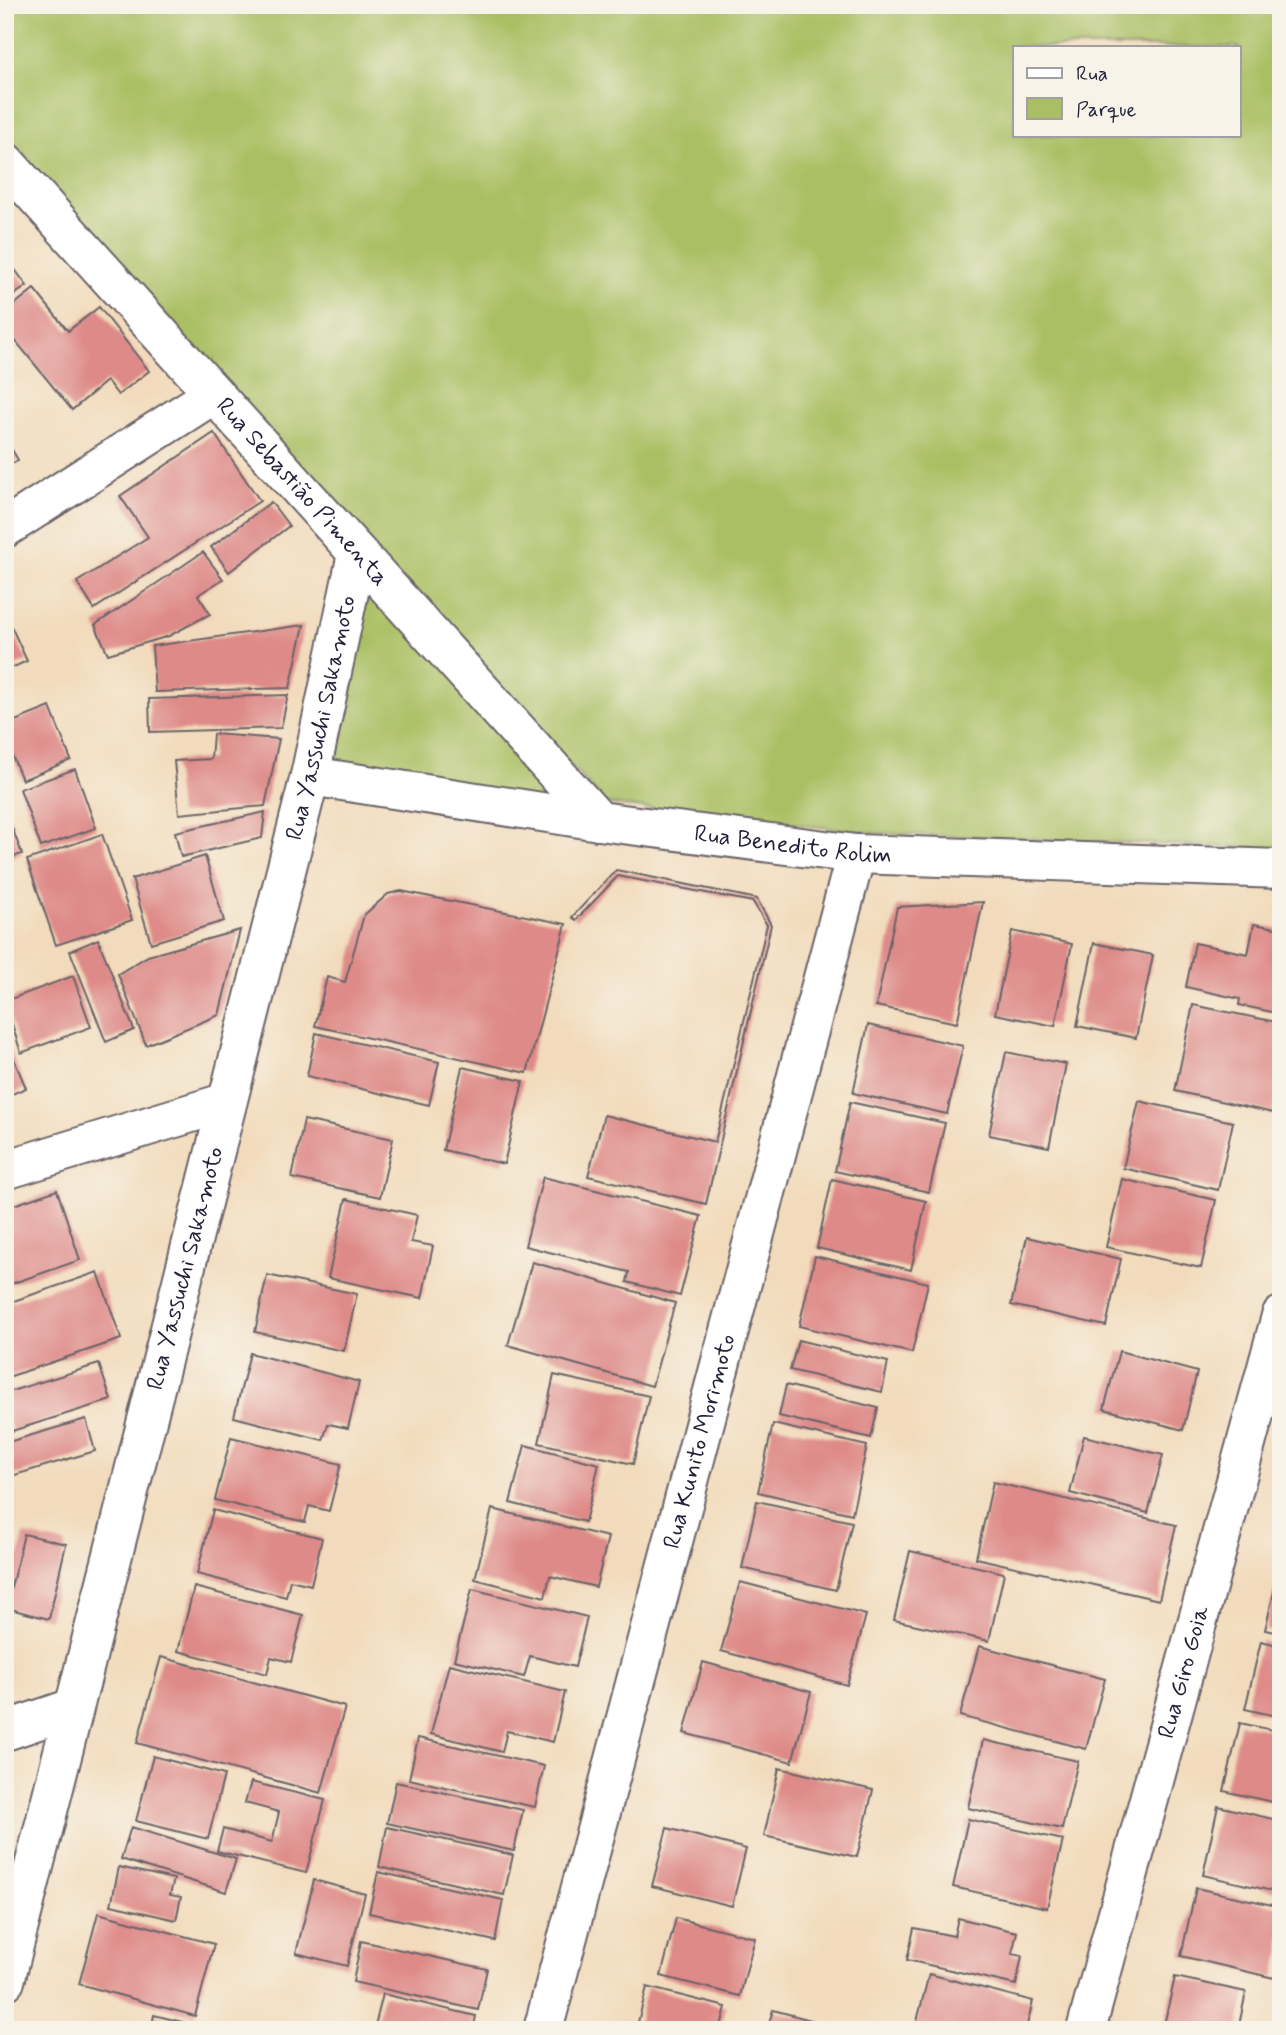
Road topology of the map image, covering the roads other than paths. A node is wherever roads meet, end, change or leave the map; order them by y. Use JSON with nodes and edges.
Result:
{"nodes":[{"id":1,"x":5,"y":162,"type":"edge"},
{"id":2,"x":214,"y":394,"type":"junction"},
{"id":3,"x":5,"y":528,"type":"edge"},
{"id":4,"x":357,"y":554,"type":"junction"},
{"id":5,"x":310,"y":776,"type":"junction"},
{"id":6,"x":599,"y":821,"type":"junction"},
{"id":7,"x":856,"y":854,"type":"junction"},
{"id":8,"x":1281,"y":869,"type":"edge"},
{"id":9,"x":227,"y":1102,"type":"junction"},
{"id":10,"x":5,"y":1170,"type":"edge"},
{"id":11,"x":1281,"y":1316,"type":"edge"},
{"id":12,"x":73,"y":1708,"type":"junction"},
{"id":13,"x":5,"y":1731,"type":"edge"},
{"id":14,"x":5,"y":1981,"type":"edge"},
{"id":15,"x":543,"y":2030,"type":"edge"},
{"id":16,"x":1086,"y":2030,"type":"edge"}],
"edges":[{"from":1,"to":2,"type":"street","name":"Rua Sebastião Pimenta"},
{"from":2,"to":3,"type":"street"},
{"from":2,"to":4,"type":"street","name":"Rua Sebastião Pimenta"},
{"from":4,"to":5,"type":"street","name":"Rua Yassuchi Sakamoto"},
{"from":4,"to":6,"type":"street","name":"Rua Sebastião Pimenta"},
{"from":5,"to":6,"type":"street","name":"Rua Benedito Rolim"},
{"from":5,"to":9,"type":"street","name":"Rua Yassuchi Sakamoto"},
{"from":6,"to":7,"type":"street","name":"Rua Benedito Rolim"},
{"from":7,"to":8,"type":"street","name":"Rua Benedito Rolim"},
{"from":7,"to":15,"type":"street","name":"Rua Kunito Morimoto"},
{"from":9,"to":10,"type":"street"},
{"from":9,"to":12,"type":"street","name":"Rua Yassuchi Sakamoto"},
{"from":11,"to":16,"type":"street","name":"Rua Giro Goia"},
{"from":12,"to":13,"type":"street"},
{"from":12,"to":14,"type":"street","name":"Rua Yassuchi Sakamoto"}]}
